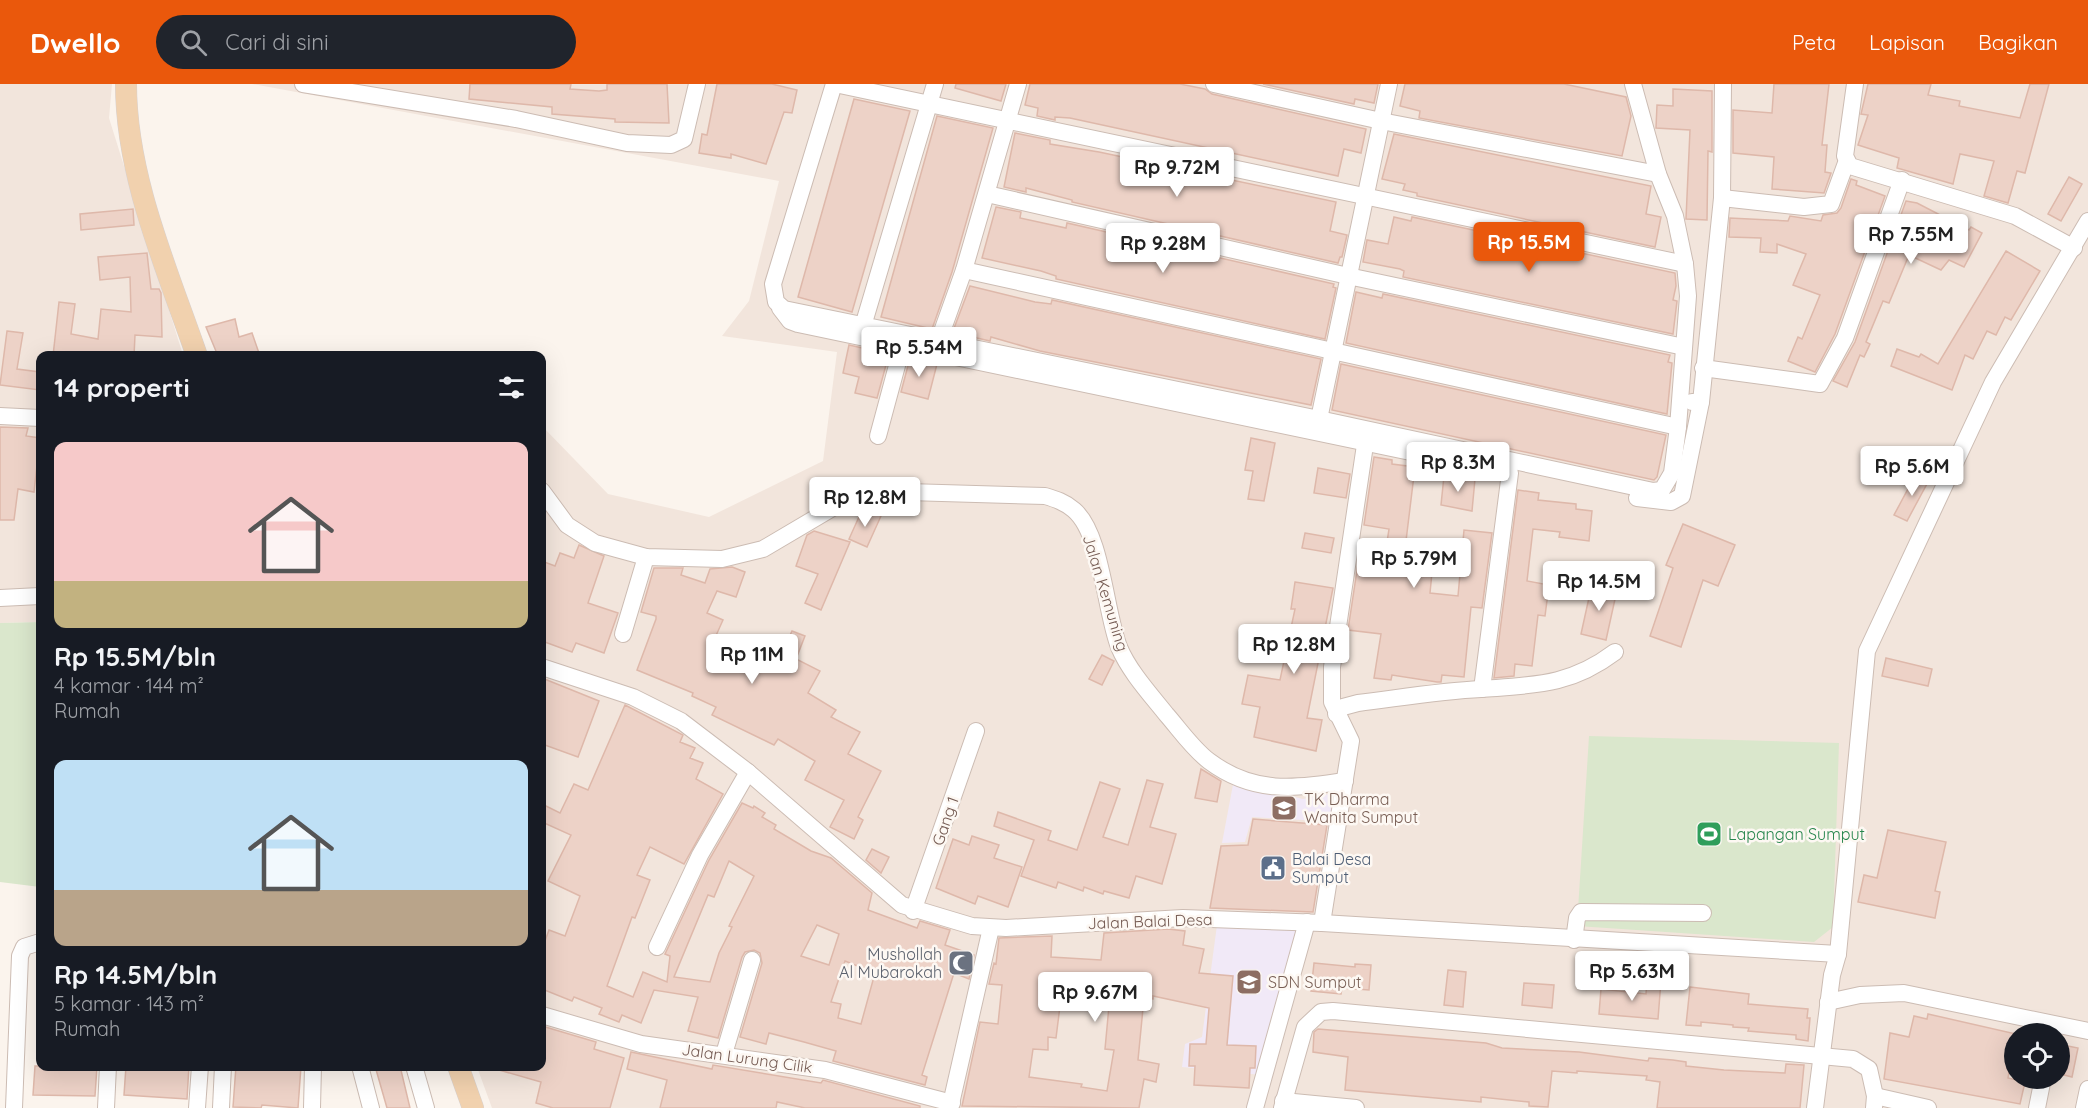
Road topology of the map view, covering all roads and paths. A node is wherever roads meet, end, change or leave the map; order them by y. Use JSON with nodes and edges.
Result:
{"nodes":[{"id":1,"x":126,"y":84,"type":"edge"},
{"id":2,"x":303,"y":84,"type":"edge"},
{"id":3,"x":697,"y":84,"type":"edge"},
{"id":4,"x":835,"y":84,"type":"edge"},
{"id":5,"x":935,"y":84,"type":"edge"},
{"id":6,"x":1018,"y":84,"type":"edge"},
{"id":7,"x":1214,"y":84,"type":"edge"},
{"id":8,"x":1389,"y":84,"type":"edge"},
{"id":9,"x":1723,"y":84,"type":"edge"},
{"id":10,"x":1855,"y":84,"type":"edge"},
{"id":11,"x":1630,"y":85,"type":"edge"},
{"id":12,"x":929,"y":103,"type":"junction"},
{"id":13,"x":1006,"y":119,"type":"junction"},
{"id":14,"x":1381,"y":121,"type":"junction"},
{"id":15,"x":1846,"y":163,"type":"junction"},
{"id":16,"x":1658,"y":174,"type":"junction"},
{"id":17,"x":1902,"y":180,"type":"junction"},
{"id":18,"x":987,"y":194,"type":"junction"},
{"id":19,"x":1365,"y":197,"type":"junction"},
{"id":20,"x":1722,"y":198,"type":"junction"},
{"id":21,"x":2088,"y":221,"type":"edge"},
{"id":22,"x":2074,"y":248,"type":"junction"},
{"id":23,"x":1684,"y":264,"type":"junction"},
{"id":24,"x":964,"y":270,"type":"junction"},
{"id":25,"x":1348,"y":276,"type":"junction"},
{"id":26,"x":776,"y":302,"type":"junction"},
{"id":27,"x":863,"y":326,"type":"junction"},
{"id":28,"x":939,"y":340,"type":"junction"},
{"id":29,"x":902,"y":347,"type":"junction"},
{"id":30,"x":1684,"y":347,"type":"junction"},
{"id":31,"x":195,"y":351,"type":"edge"},
{"id":32,"x":1333,"y":352,"type":"junction"},
{"id":33,"x":1703,"y":368,"type":"junction"},
{"id":34,"x":1682,"y":399,"type":"junction"},
{"id":35,"x":1701,"y":402,"type":"junction"},
{"id":36,"x":0,"y":416,"type":"edge"},
{"id":37,"x":36,"y":418,"type":"edge"},
{"id":38,"x":1319,"y":418,"type":"junction"},
{"id":39,"x":1678,"y":427,"type":"junction"},
{"id":40,"x":878,"y":436,"type":"dead end"},
{"id":41,"x":1365,"y":445,"type":"junction"},
{"id":42,"x":1510,"y":473,"type":"junction"},
{"id":43,"x":546,"y":496,"type":"edge"},
{"id":44,"x":646,"y":557,"type":"junction"},
{"id":45,"x":36,"y":596,"type":"edge"},
{"id":46,"x":0,"y":597,"type":"edge"},
{"id":47,"x":624,"y":634,"type":"dead end"},
{"id":48,"x":1615,"y":652,"type":"dead end"},
{"id":49,"x":546,"y":668,"type":"edge"},
{"id":50,"x":1482,"y":689,"type":"junction"},
{"id":51,"x":1336,"y":714,"type":"junction"},
{"id":52,"x":976,"y":731,"type":"dead end"},
{"id":53,"x":748,"y":772,"type":"junction"},
{"id":54,"x":1345,"y":782,"type":"junction"},
{"id":55,"x":913,"y":910,"type":"junction"},
{"id":56,"x":1703,"y":913,"type":"dead end"},
{"id":57,"x":1315,"y":923,"type":"junction"},
{"id":58,"x":991,"y":928,"type":"junction"},
{"id":59,"x":1574,"y":940,"type":"junction"},
{"id":60,"x":36,"y":943,"type":"edge"},
{"id":61,"x":657,"y":947,"type":"dead end"},
{"id":62,"x":1838,"y":954,"type":"junction"},
{"id":63,"x":752,"y":960,"type":"dead end"},
{"id":64,"x":1828,"y":1002,"type":"junction"},
{"id":65,"x":546,"y":1016,"type":"edge"},
{"id":66,"x":2026,"y":1023,"type":"edge"},
{"id":67,"x":2070,"y":1030,"type":"edge"},
{"id":68,"x":2088,"y":1031,"type":"edge"},
{"id":69,"x":724,"y":1054,"type":"junction"},
{"id":70,"x":1822,"y":1054,"type":"junction"},
{"id":71,"x":108,"y":1071,"type":"edge"},
{"id":72,"x":200,"y":1071,"type":"edge"},
{"id":73,"x":223,"y":1071,"type":"edge"},
{"id":74,"x":313,"y":1071,"type":"edge"},
{"id":75,"x":361,"y":1071,"type":"edge"},
{"id":76,"x":415,"y":1071,"type":"edge"},
{"id":77,"x":460,"y":1071,"type":"edge"},
{"id":78,"x":2041,"y":1089,"type":"edge"},
{"id":79,"x":2088,"y":1089,"type":"edge"},
{"id":80,"x":1874,"y":1102,"type":"edge"},
{"id":81,"x":1282,"y":1104,"type":"edge"},
{"id":82,"x":951,"y":1106,"type":"edge"},
{"id":83,"x":14,"y":1108,"type":"edge"},
{"id":84,"x":106,"y":1108,"type":"edge"},
{"id":85,"x":197,"y":1108,"type":"edge"},
{"id":86,"x":221,"y":1108,"type":"edge"},
{"id":87,"x":312,"y":1108,"type":"edge"},
{"id":88,"x":371,"y":1108,"type":"edge"},
{"id":89,"x":426,"y":1108,"type":"edge"},
{"id":90,"x":473,"y":1108,"type":"edge"},
{"id":91,"x":1255,"y":1108,"type":"edge"},
{"id":92,"x":1356,"y":1108,"type":"edge"},
{"id":93,"x":1815,"y":1108,"type":"edge"},
{"id":94,"x":1928,"y":1108,"type":"edge"},
{"id":95,"x":2037,"y":1108,"type":"edge"},
{"id":96,"x":2084,"y":1108,"type":"edge"}],
"edges":[{"from":1,"to":31,"type":"main road"},
{"from":2,"to":3,"type":"street"},
{"from":4,"to":12,"type":"street"},
{"from":4,"to":26,"type":"street"},
{"from":5,"to":12,"type":"street"},
{"from":6,"to":13,"type":"street"},
{"from":7,"to":14,"type":"street"},
{"from":8,"to":14,"type":"street"},
{"from":9,"to":20,"type":"street"},
{"from":10,"to":15,"type":"street"},
{"from":11,"to":16,"type":"street"},
{"from":12,"to":13,"type":"street"},
{"from":12,"to":27,"type":"street"},
{"from":13,"to":18,"type":"street"},
{"from":13,"to":19,"type":"street"},
{"from":14,"to":16,"type":"street"},
{"from":14,"to":19,"type":"street"},
{"from":15,"to":17,"type":"street"},
{"from":15,"to":20,"type":"street"},
{"from":16,"to":23,"type":"street"},
{"from":17,"to":22,"type":"street"},
{"from":17,"to":33,"type":"street"},
{"from":18,"to":24,"type":"street"},
{"from":18,"to":25,"type":"street"},
{"from":19,"to":23,"type":"street"},
{"from":19,"to":25,"type":"street"},
{"from":20,"to":33,"type":"street"},
{"from":21,"to":22,"type":"street"},
{"from":22,"to":62,"type":"street"},
{"from":23,"to":30,"type":"street"},
{"from":24,"to":28,"type":"street"},
{"from":24,"to":32,"type":"street"},
{"from":25,"to":30,"type":"street"},
{"from":25,"to":32,"type":"street"},
{"from":26,"to":27,"type":"street"},
{"from":26,"to":29,"type":"street"},
{"from":27,"to":28,"type":"street"},
{"from":28,"to":38,"type":"street"},
{"from":29,"to":40,"type":"street"},
{"from":29,"to":41,"type":"street"},
{"from":30,"to":34,"type":"street"},
{"from":32,"to":38,"type":"street"},
{"from":32,"to":39,"type":"street"},
{"from":33,"to":35,"type":"street"},
{"from":34,"to":35,"type":"street"},
{"from":34,"to":39,"type":"street"},
{"from":35,"to":42,"type":"street"},
{"from":36,"to":37,"type":"street"},
{"from":38,"to":39,"type":"street"},
{"from":41,"to":42,"type":"street"},
{"from":41,"to":51,"type":"street"},
{"from":42,"to":50,"type":"street"},
{"from":43,"to":44,"type":"street","name":"Jalan Kemuning"},
{"from":44,"to":47,"type":"street"},
{"from":44,"to":54,"type":"street","name":"Jalan Kemuning"},
{"from":45,"to":46,"type":"street"},
{"from":48,"to":50,"type":"street"},
{"from":49,"to":53,"type":"street","name":"Jalan Balai Desa"},
{"from":50,"to":51,"type":"street"},
{"from":51,"to":54,"type":"street"},
{"from":52,"to":55,"type":"street","name":"Gang 1"},
{"from":53,"to":55,"type":"street","name":"Jalan Balai Desa"},
{"from":53,"to":61,"type":"street"},
{"from":54,"to":57,"type":"street"},
{"from":55,"to":58,"type":"street","name":"Jalan Balai Desa"},
{"from":56,"to":59,"type":"street"},
{"from":57,"to":58,"type":"street","name":"Jalan Balai Desa"},
{"from":57,"to":59,"type":"street","name":"Jalan Balai Desa"},
{"from":57,"to":91,"type":"street"},
{"from":58,"to":82,"type":"street"},
{"from":59,"to":62,"type":"street","name":"Jalan Balai Desa"},
{"from":60,"to":83,"type":"street"},
{"from":62,"to":64,"type":"street"},
{"from":63,"to":69,"type":"street"},
{"from":64,"to":66,"type":"street"},
{"from":64,"to":70,"type":"street"},
{"from":65,"to":69,"type":"street","name":"Jalan Lurung Cilik"},
{"from":67,"to":68,"type":"street"},
{"from":69,"to":82,"type":"street","name":"Jalan Lurung Cilik"},
{"from":70,"to":80,"type":"street"},
{"from":70,"to":81,"type":"street"},
{"from":70,"to":93,"type":"street"},
{"from":71,"to":84,"type":"street"},
{"from":72,"to":85,"type":"street"},
{"from":73,"to":86,"type":"street"},
{"from":74,"to":87,"type":"street"},
{"from":75,"to":88,"type":"street"},
{"from":76,"to":89,"type":"street"},
{"from":77,"to":90,"type":"main road"},
{"from":78,"to":95,"type":"street"},
{"from":79,"to":96,"type":"street"},
{"from":80,"to":94,"type":"street"},
{"from":81,"to":92,"type":"street"}]}
